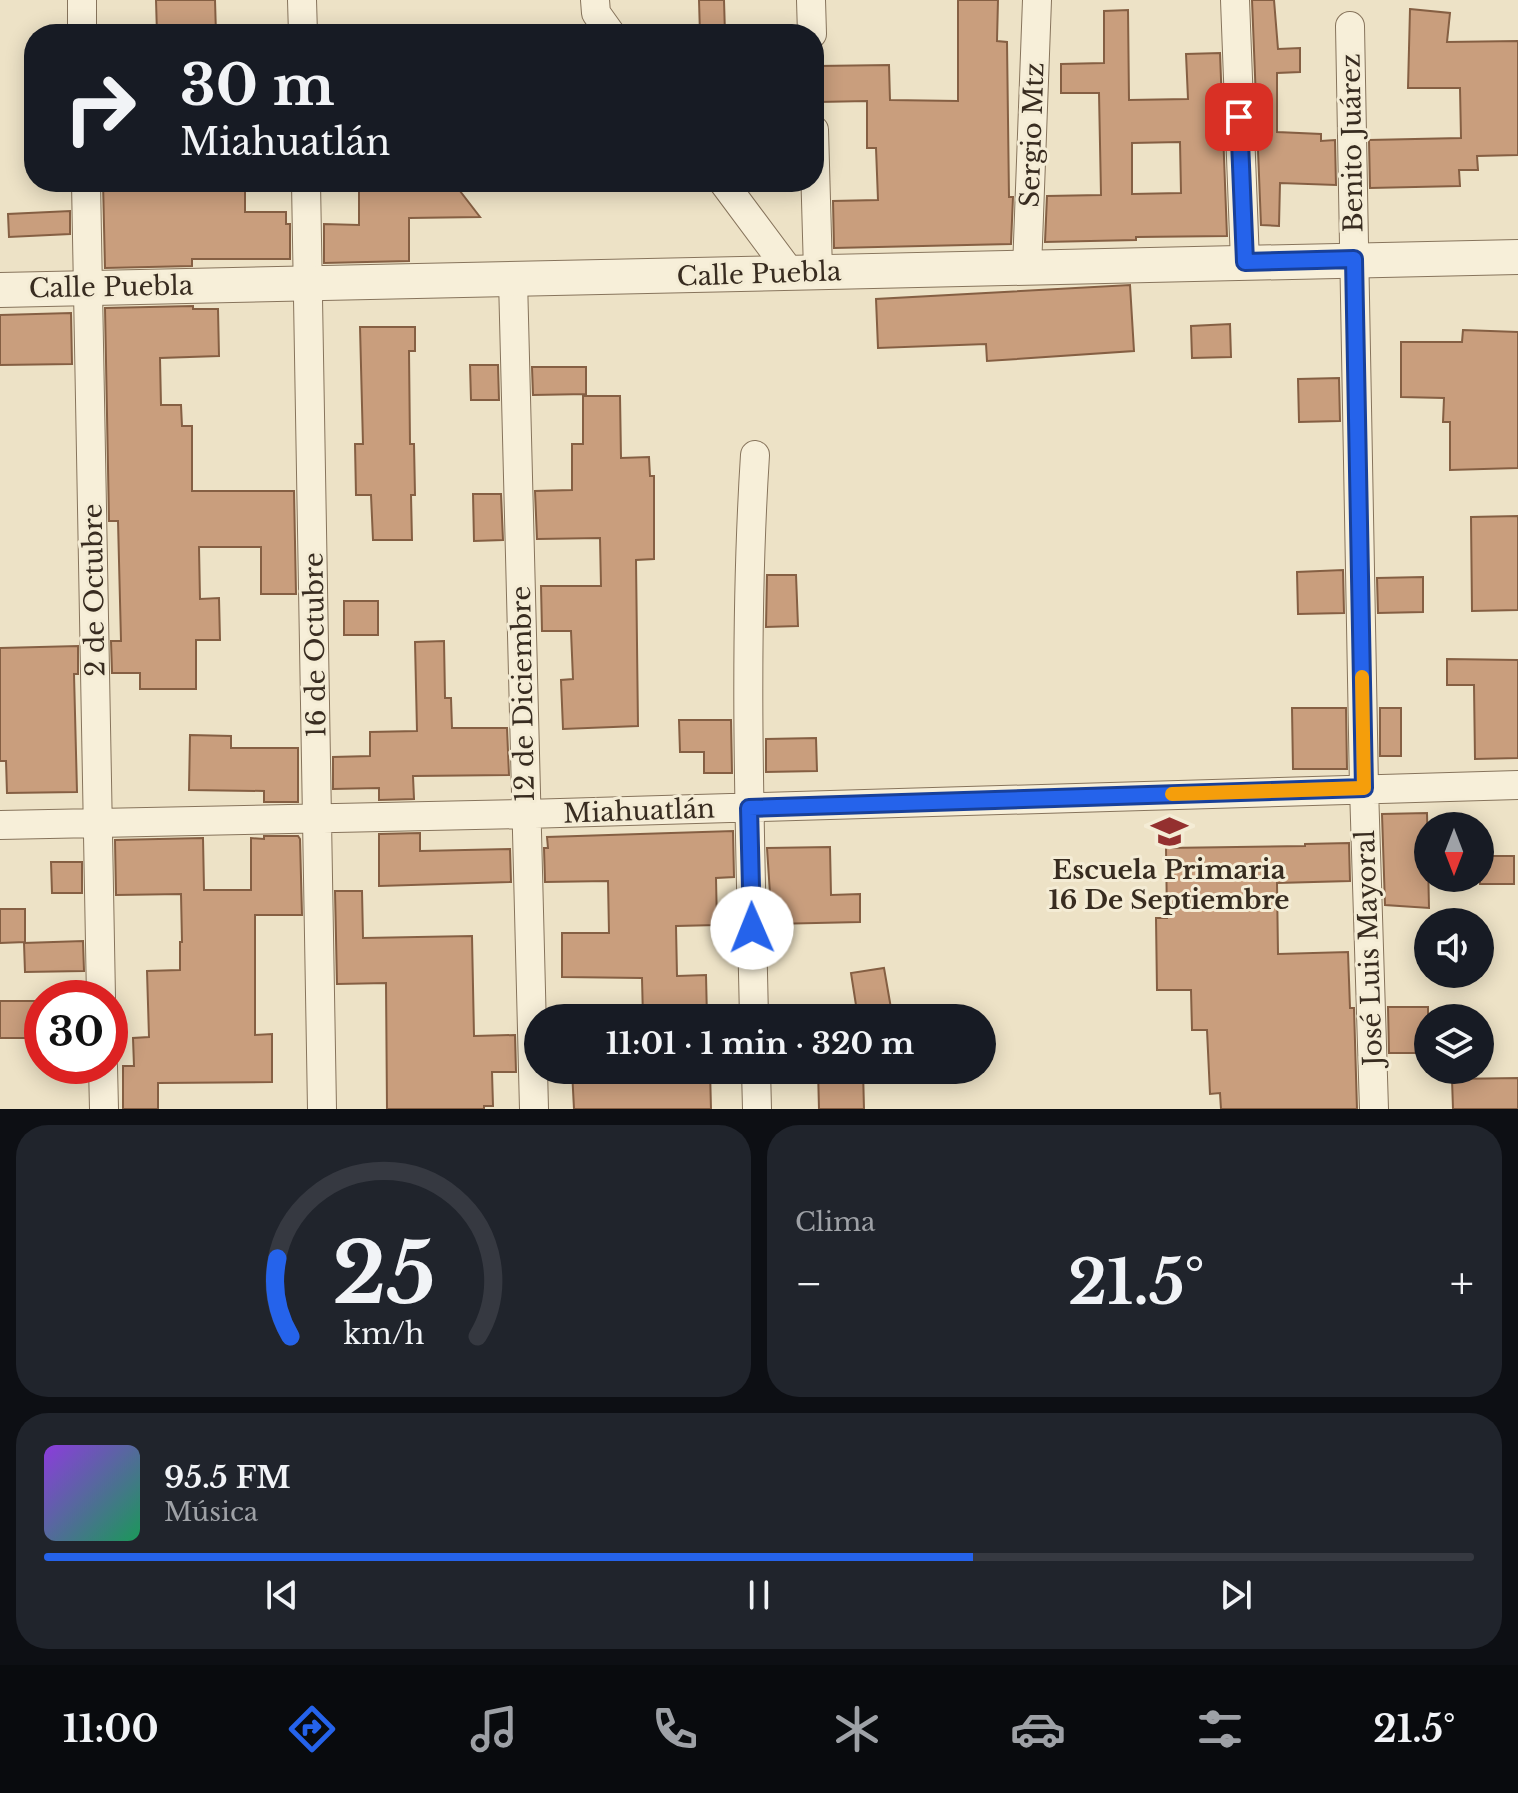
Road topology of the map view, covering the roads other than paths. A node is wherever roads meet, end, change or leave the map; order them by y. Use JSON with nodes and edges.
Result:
{"nodes":[{"id":1,"x":82,"y":0,"type":"edge"},
{"id":2,"x":302,"y":0,"type":"edge"},
{"id":3,"x":595,"y":0,"type":"edge"},
{"id":4,"x":811,"y":0,"type":"edge"},
{"id":5,"x":1037,"y":0,"type":"edge"},
{"id":6,"x":1235,"y":0,"type":"edge"},
{"id":7,"x":82,"y":24,"type":"edge"},
{"id":8,"x":303,"y":24,"type":"edge"},
{"id":9,"x":604,"y":24,"type":"edge"},
{"id":10,"x":812,"y":24,"type":"edge"},
{"id":11,"x":1350,"y":26,"type":"dead end"},
{"id":12,"x":86,"y":192,"type":"edge"},
{"id":13,"x":306,"y":192,"type":"edge"},
{"id":14,"x":732,"y":192,"type":"edge"},
{"id":15,"x":810,"y":192,"type":"edge"},
{"id":16,"x":1518,"y":257,"type":"edge"},
{"id":17,"x":1354,"y":259,"type":"junction"},
{"id":18,"x":1245,"y":262,"type":"junction"},
{"id":19,"x":1027,"y":269,"type":"junction"},
{"id":20,"x":804,"y":271,"type":"junction"},
{"id":21,"x":513,"y":279,"type":"junction"},
{"id":22,"x":308,"y":282,"type":"junction"},
{"id":23,"x":89,"y":287,"type":"junction"},
{"id":24,"x":0,"y":290,"type":"edge"},
{"id":25,"x":755,"y":455,"type":"dead end"},
{"id":26,"x":1518,"y":785,"type":"edge"},
{"id":27,"x":1364,"y":788,"type":"junction"},
{"id":28,"x":749,"y":808,"type":"junction"},
{"id":29,"x":526,"y":814,"type":"junction"},
{"id":30,"x":318,"y":819,"type":"junction"},
{"id":31,"x":97,"y":823,"type":"junction"},
{"id":32,"x":0,"y":825,"type":"edge"},
{"id":33,"x":101,"y":980,"type":"edge"},
{"id":34,"x":754,"y":1004,"type":"edge"},
{"id":35,"x":103,"y":1084,"type":"edge"},
{"id":36,"x":756,"y":1084,"type":"edge"},
{"id":37,"x":104,"y":1109,"type":"edge"},
{"id":38,"x":322,"y":1109,"type":"edge"},
{"id":39,"x":534,"y":1109,"type":"edge"},
{"id":40,"x":757,"y":1109,"type":"edge"},
{"id":41,"x":1374,"y":1109,"type":"edge"}],
"edges":[{"from":1,"to":7,"type":"street"},
{"from":2,"to":8,"type":"street"},
{"from":3,"to":9,"type":"street"},
{"from":4,"to":10,"type":"street"},
{"from":5,"to":19,"type":"street","name":"Sergio Mtz"},
{"from":6,"to":18,"type":"street"},
{"from":11,"to":17,"type":"street","name":"Benito Juárez"},
{"from":12,"to":23,"type":"street","name":"2 de Octubre"},
{"from":13,"to":22,"type":"street","name":"16 de Octubre"},
{"from":14,"to":20,"type":"street"},
{"from":15,"to":20,"type":"street"},
{"from":16,"to":17,"type":"street","name":"Calle Puebla"},
{"from":17,"to":18,"type":"street","name":"Calle Puebla"},
{"from":17,"to":27,"type":"street","name":"José Luis Mayoral"},
{"from":18,"to":19,"type":"street","name":"Calle Puebla"},
{"from":19,"to":20,"type":"street","name":"Calle Puebla"},
{"from":20,"to":21,"type":"street","name":"Calle Puebla"},
{"from":21,"to":22,"type":"street","name":"Calle Puebla"},
{"from":21,"to":29,"type":"street","name":"12 de Diciembre"},
{"from":22,"to":23,"type":"street","name":"Calle Puebla"},
{"from":22,"to":30,"type":"street","name":"16 de Octubre"},
{"from":23,"to":24,"type":"street","name":"Calle Puebla"},
{"from":23,"to":31,"type":"street","name":"2 de Octubre"},
{"from":25,"to":28,"type":"street"},
{"from":26,"to":27,"type":"street","name":"Miahuatlán"},
{"from":27,"to":28,"type":"street","name":"Miahuatlán"},
{"from":27,"to":41,"type":"street","name":"José Luis Mayoral"},
{"from":28,"to":29,"type":"street","name":"Miahuatlán"},
{"from":28,"to":34,"type":"street"},
{"from":29,"to":30,"type":"street","name":"Miahuatlán"},
{"from":29,"to":39,"type":"street","name":"12 de Diciembre"},
{"from":30,"to":31,"type":"street","name":"Miahuatlán"},
{"from":30,"to":38,"type":"street","name":"16 de Octubre"},
{"from":31,"to":32,"type":"street","name":"Miahuatlán"},
{"from":31,"to":33,"type":"street","name":"2 de Octubre"},
{"from":35,"to":37,"type":"street"},
{"from":36,"to":40,"type":"street"}]}
